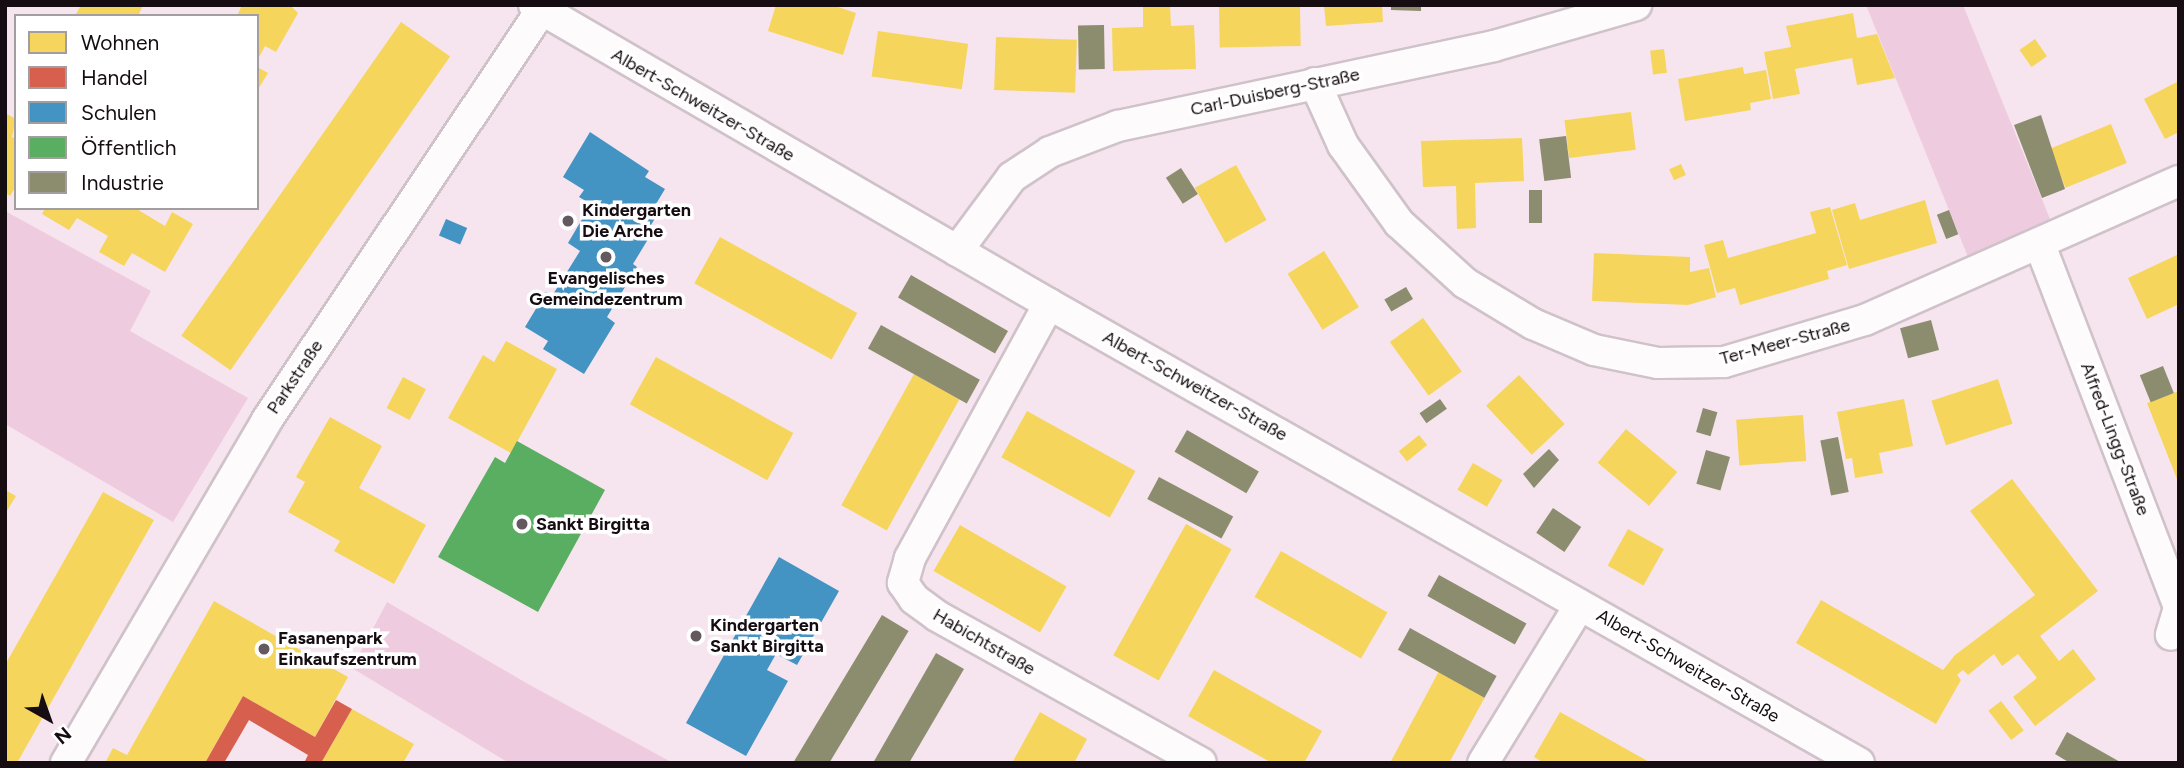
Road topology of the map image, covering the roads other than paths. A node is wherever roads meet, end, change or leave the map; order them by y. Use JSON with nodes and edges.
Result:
{"nodes":[{"id":1,"x":1636,"y":5,"type":"edge"},
{"id":2,"x":540,"y":7,"type":"edge"},
{"id":3,"x":1315,"y":83,"type":"junction"},
{"id":4,"x":2179,"y":181,"type":"edge"},
{"id":5,"x":2040,"y":245,"type":"junction"},
{"id":6,"x":957,"y":251,"type":"junction"},
{"id":7,"x":1048,"y":304,"type":"junction"},
{"id":8,"x":1580,"y":605,"type":"junction"},
{"id":9,"x":2171,"y":635,"type":"dead end"},
{"id":10,"x":66,"y":763,"type":"edge"},
{"id":11,"x":1201,"y":763,"type":"edge"},
{"id":12,"x":1483,"y":763,"type":"edge"},
{"id":13,"x":1859,"y":763,"type":"edge"}],
"edges":[{"from":1,"to":3,"type":"street","name":"Carl-Duisberg-Straße"},
{"from":2,"to":6,"type":"street","name":"Albert-Schweitzer-Straße"},
{"from":2,"to":10,"type":"street","name":"Parkstraße"},
{"from":3,"to":5,"type":"street","name":"Ter-Meer-Straße"},
{"from":3,"to":6,"type":"street","name":"Carl-Duisberg-Straße"},
{"from":4,"to":5,"type":"street","name":"Ter-Meer-Straße"},
{"from":5,"to":9,"type":"street","name":"Alfred-Lingg-Straße"},
{"from":6,"to":7,"type":"street","name":"Albert-Schweitzer-Straße"},
{"from":7,"to":8,"type":"street","name":"Albert-Schweitzer-Straße"},
{"from":7,"to":11,"type":"street","name":"Habichtstraße"},
{"from":8,"to":12,"type":"street"},
{"from":8,"to":13,"type":"street","name":"Albert-Schweitzer-Straße"}]}
